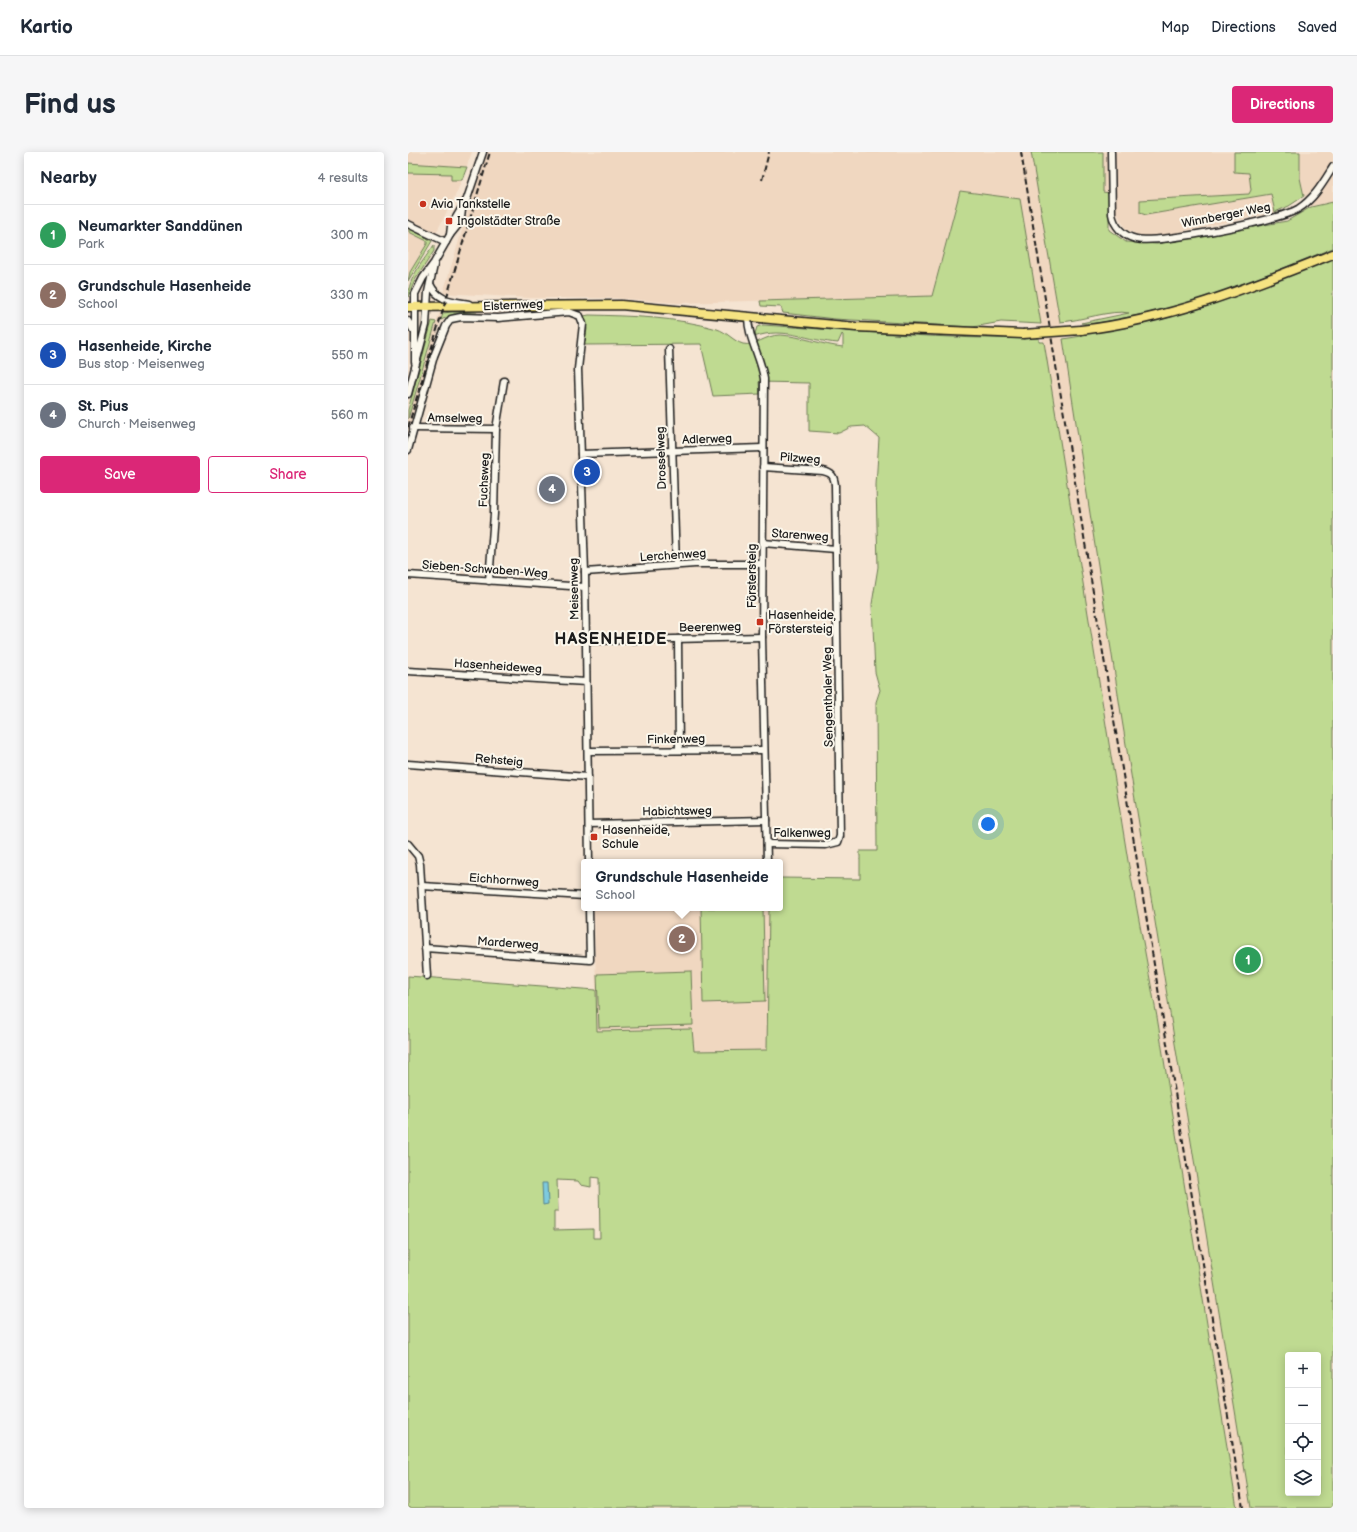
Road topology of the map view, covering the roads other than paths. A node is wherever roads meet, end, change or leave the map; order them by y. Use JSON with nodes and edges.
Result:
{"nodes":[{"id":1,"x":483,"y":152,"type":"edge"},
{"id":2,"x":1112,"y":152,"type":"edge"},
{"id":3,"x":1333,"y":167,"type":"edge"},
{"id":4,"x":408,"y":224,"type":"edge"},
{"id":5,"x":446,"y":242,"type":"junction"},
{"id":6,"x":1333,"y":254,"type":"edge"},
{"id":7,"x":434,"y":263,"type":"junction"},
{"id":8,"x":430,"y":284,"type":"junction"},
{"id":9,"x":479,"y":305,"type":"junction"},
{"id":10,"x":411,"y":307,"type":"edge"},
{"id":11,"x":427,"y":307,"type":"junction"},
{"id":12,"x":580,"y":316,"type":"joint"},
{"id":13,"x":748,"y":317,"type":"junction"},
{"id":14,"x":408,"y":321,"type":"edge"},
{"id":15,"x":415,"y":334,"type":"junction"},
{"id":16,"x":669,"y":350,"type":"dead end"},
{"id":17,"x":415,"y":362,"type":"junction"},
{"id":18,"x":504,"y":381,"type":"dead end"},
{"id":19,"x":408,"y":394,"type":"edge"},
{"id":20,"x":413,"y":428,"type":"junction"},
{"id":21,"x":496,"y":429,"type":"junction"},
{"id":22,"x":762,"y":448,"type":"junction"},
{"id":23,"x":408,"y":450,"type":"edge"},
{"id":24,"x":672,"y":451,"type":"junction"},
{"id":25,"x":581,"y":454,"type":"junction"},
{"id":26,"x":763,"y":467,"type":"junction"},
{"id":27,"x":834,"y":476,"type":"joint"},
{"id":28,"x":763,"y":543,"type":"junction"},
{"id":29,"x":836,"y":548,"type":"junction"},
{"id":30,"x":762,"y":564,"type":"junction"},
{"id":31,"x":676,"y":565,"type":"junction"},
{"id":32,"x":585,"y":572,"type":"junction"},
{"id":33,"x":408,"y":575,"type":"edge"},
{"id":34,"x":489,"y":581,"type":"junction"},
{"id":35,"x":585,"y":587,"type":"junction"},
{"id":36,"x":762,"y":637,"type":"junction"},
{"id":37,"x":678,"y":639,"type":"junction"},
{"id":38,"x":586,"y":641,"type":"junction"},
{"id":39,"x":408,"y":671,"type":"edge"},
{"id":40,"x":586,"y":682,"type":"junction"},
{"id":41,"x":679,"y":750,"type":"junction"},
{"id":42,"x":764,"y":750,"type":"junction"},
{"id":43,"x":588,"y":751,"type":"junction"},
{"id":44,"x":408,"y":764,"type":"edge"},
{"id":45,"x":588,"y":777,"type":"junction"},
{"id":46,"x":766,"y":820,"type":"junction"},
{"id":47,"x":588,"y":824,"type":"junction"},
{"id":48,"x":837,"y":843,"type":"joint"},
{"id":49,"x":408,"y":844,"type":"edge"},
{"id":50,"x":767,"y":844,"type":"junction"},
{"id":51,"x":589,"y":859,"type":"edge"},
{"id":52,"x":768,"y":859,"type":"edge"},
{"id":53,"x":422,"y":886,"type":"junction"},
{"id":54,"x":581,"y":896,"type":"edge"},
{"id":55,"x":589,"y":911,"type":"edge"},
{"id":56,"x":425,"y":948,"type":"junction"},
{"id":57,"x":427,"y":976,"type":"dead end"}],
"edges":[{"from":1,"to":5,"type":"street"},
{"from":2,"to":3,"type":"street","name":"Winnberger Weg"},
{"from":4,"to":5,"type":"street"},
{"from":5,"to":7,"type":"street"},
{"from":6,"to":13,"type":"main road","bridge":true},
{"from":7,"to":8,"type":"street"},
{"from":7,"to":10,"type":"street"},
{"from":8,"to":9,"type":"street"},
{"from":8,"to":11,"type":"street"},
{"from":9,"to":11,"type":"main road"},
{"from":9,"to":13,"type":"main road"},
{"from":10,"to":11,"type":"main road"},
{"from":10,"to":15,"type":"street"},
{"from":11,"to":17,"type":"street"},
{"from":12,"to":20,"type":"street","name":"Elsternweg"},
{"from":12,"to":25,"type":"street","name":"Meisenweg"},
{"from":13,"to":22,"type":"street","name":"Förstersteig"},
{"from":14,"to":15,"type":"street"},
{"from":15,"to":17,"type":"street"},
{"from":16,"to":24,"type":"street","name":"Drosselweg"},
{"from":17,"to":19,"type":"street"},
{"from":18,"to":21,"type":"street","name":"Fuchsweg"},
{"from":20,"to":21,"type":"street","name":"Amselweg"},
{"from":20,"to":23,"type":"street"},
{"from":21,"to":34,"type":"street","name":"Fuchsweg"},
{"from":22,"to":24,"type":"street","name":"Adlerweg"},
{"from":22,"to":26,"type":"street","name":"Förstersteig"},
{"from":24,"to":25,"type":"street","name":"Adlerweg"},
{"from":24,"to":31,"type":"street","name":"Drosselweg"},
{"from":25,"to":32,"type":"street","name":"Meisenweg"},
{"from":26,"to":27,"type":"street","name":"Pilzweg"},
{"from":26,"to":28,"type":"street","name":"Förstersteig"},
{"from":27,"to":29,"type":"street","name":"Sengenthaler Weg"},
{"from":28,"to":29,"type":"street","name":"Starenweg"},
{"from":28,"to":30,"type":"street","name":"Förstersteig"},
{"from":29,"to":48,"type":"street","name":"Sengenthaler Weg"},
{"from":30,"to":31,"type":"street","name":"Lerchenweg"},
{"from":30,"to":36,"type":"street","name":"Förstersteig"},
{"from":31,"to":32,"type":"street","name":"Lerchenweg"},
{"from":32,"to":35,"type":"street","name":"Meisenweg"},
{"from":33,"to":34,"type":"street","name":"Sieben-Schwaben-Weg"},
{"from":34,"to":35,"type":"street","name":"Sieben-Schwaben-Weg"},
{"from":35,"to":38,"type":"street","name":"Meisenweg"},
{"from":36,"to":37,"type":"street","name":"Beerenweg"},
{"from":36,"to":42,"type":"street","name":"Förstersteig"},
{"from":37,"to":38,"type":"street","name":"Beerenweg"},
{"from":37,"to":41,"type":"street"},
{"from":38,"to":40,"type":"street","name":"Meisenweg"},
{"from":39,"to":40,"type":"street","name":"Hasenheideweg"},
{"from":40,"to":43,"type":"street","name":"Meisenweg"},
{"from":41,"to":42,"type":"street","name":"Finkenweg"},
{"from":41,"to":43,"type":"street","name":"Finkenweg"},
{"from":42,"to":46,"type":"street","name":"Förstersteig"},
{"from":43,"to":45,"type":"street","name":"Meisenweg"},
{"from":44,"to":45,"type":"street","name":"Rehsteig"},
{"from":45,"to":47,"type":"street","name":"Meisenweg"},
{"from":46,"to":47,"type":"street","name":"Habichtsweg"},
{"from":46,"to":50,"type":"street","name":"Förstersteig"},
{"from":47,"to":51,"type":"street","name":"Meisenweg"},
{"from":48,"to":50,"type":"street","name":"Falkenweg"},
{"from":49,"to":53,"type":"street"},
{"from":50,"to":52,"type":"street","name":"Förstersteig"},
{"from":53,"to":54,"type":"street","name":"Eichhornweg"},
{"from":53,"to":56,"type":"street"},
{"from":55,"to":56,"type":"street","name":"Marderweg"},
{"from":56,"to":57,"type":"street"}]}
